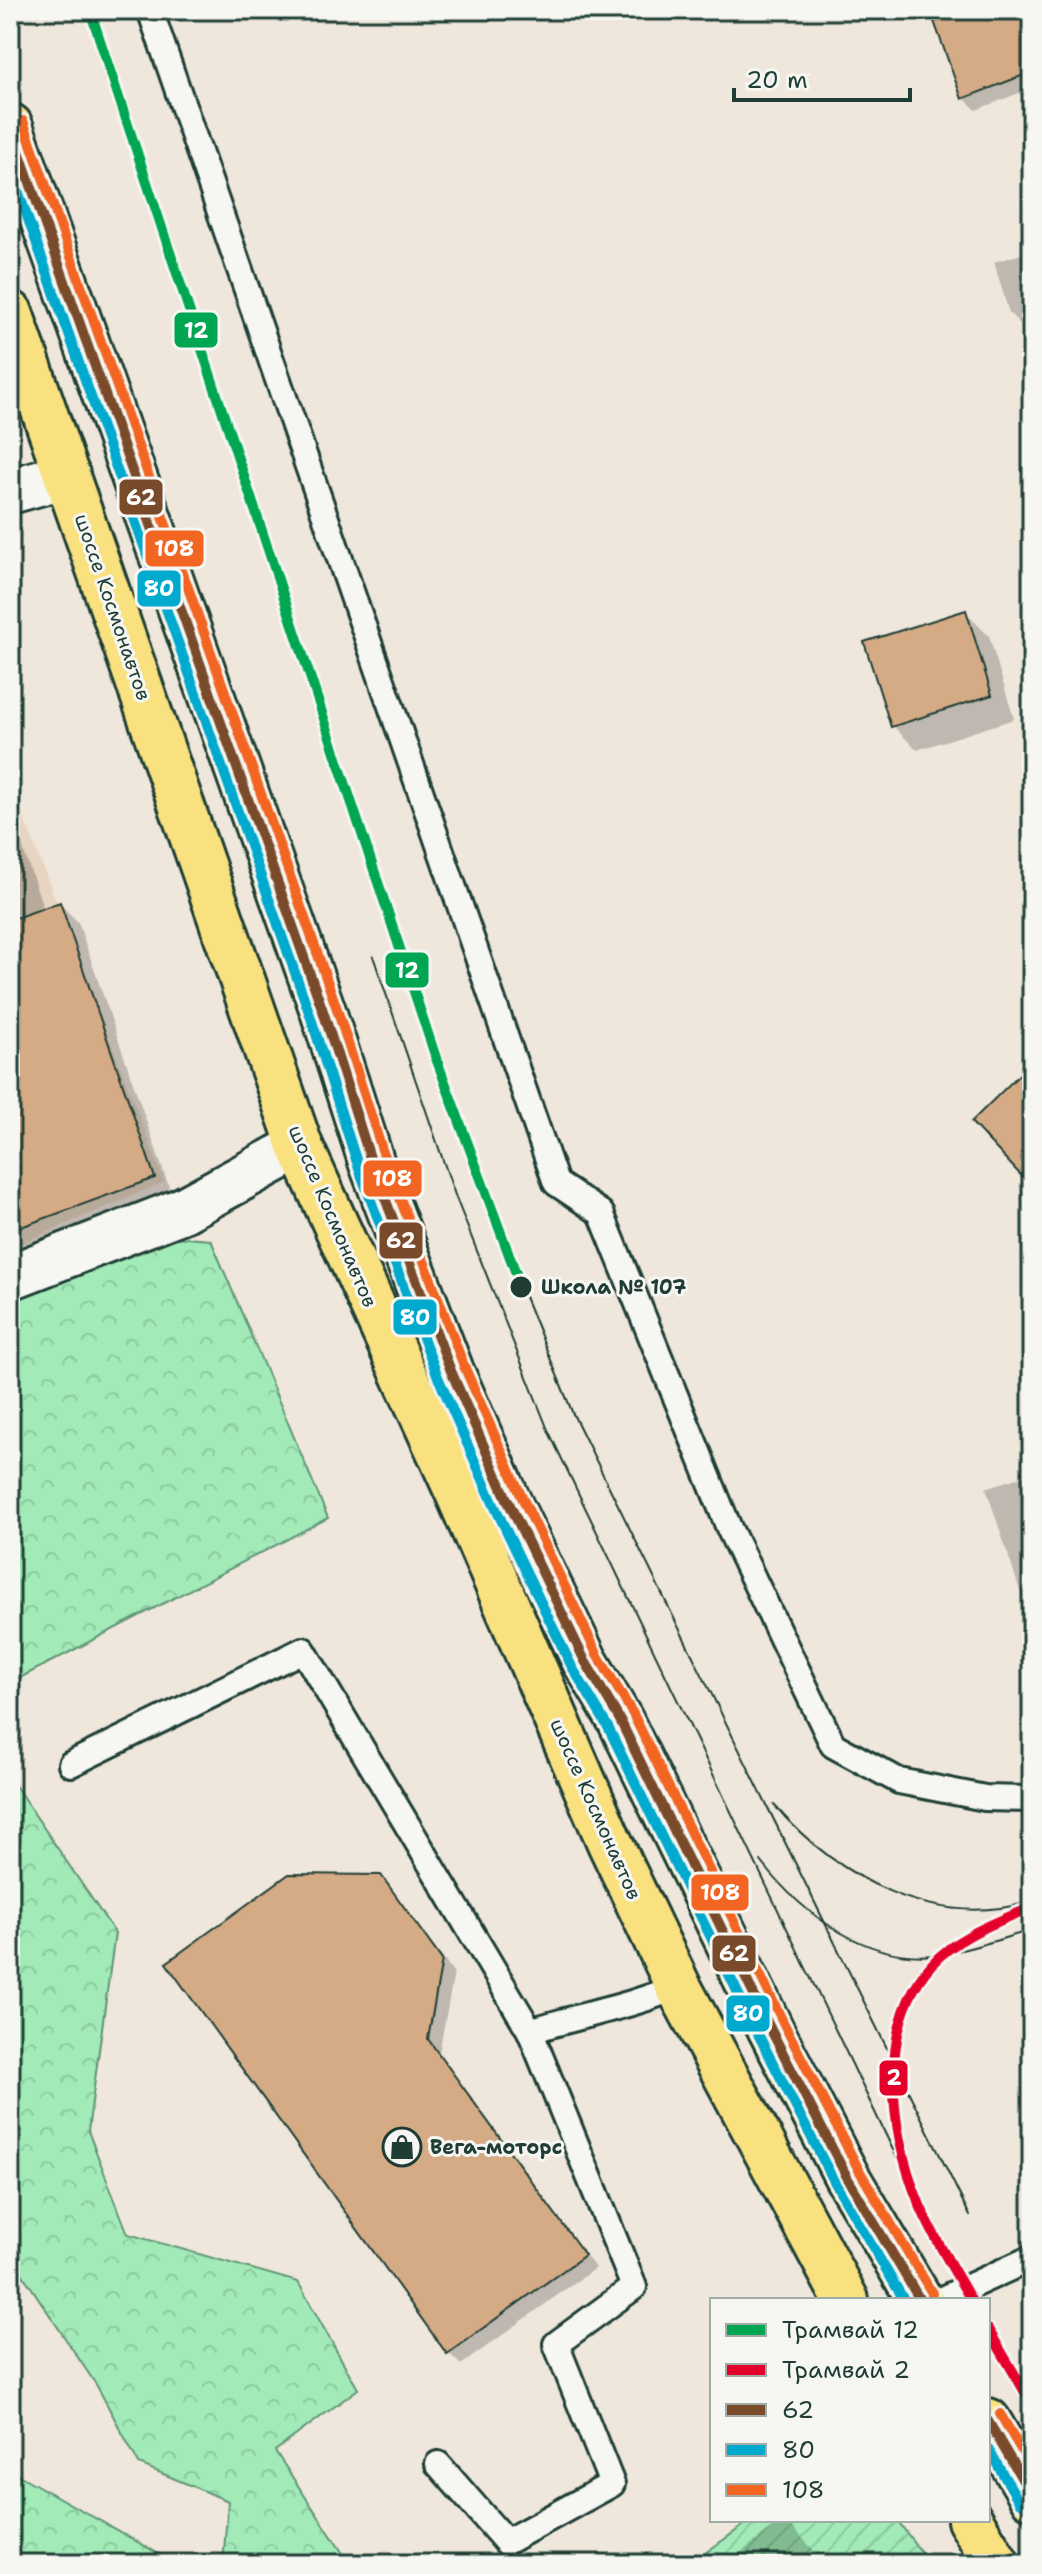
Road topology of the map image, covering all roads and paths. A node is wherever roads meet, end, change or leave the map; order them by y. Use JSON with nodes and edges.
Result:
{"nodes":[{"id":1,"x":150,"y":10,"type":"edge"},
{"id":2,"x":10,"y":126,"type":"edge"},
{"id":3,"x":10,"y":313,"type":"edge"},
{"id":4,"x":67,"y":475,"type":"junction"},
{"id":5,"x":10,"y":491,"type":"edge"},
{"id":6,"x":300,"y":1146,"type":"junction"},
{"id":7,"x":10,"y":1277,"type":"edge"},
{"id":8,"x":71,"y":1764,"type":"dead end"},
{"id":9,"x":1032,"y":1799,"type":"edge"},
{"id":10,"x":678,"y":1986,"type":"junction"},
{"id":11,"x":530,"y":2031,"type":"junction"},
{"id":12,"x":1032,"y":2258,"type":"edge"},
{"id":13,"x":845,"y":2298,"type":"edge"},
{"id":14,"x":919,"y":2298,"type":"edge"},
{"id":15,"x":944,"y":2298,"type":"edge"},
{"id":16,"x":990,"y":2424,"type":"edge"},
{"id":17,"x":438,"y":2464,"type":"dead end"},
{"id":18,"x":1032,"y":2496,"type":"edge"},
{"id":19,"x":971,"y":2522,"type":"edge"},
{"id":20,"x":997,"y":2564,"type":"edge"}],
"edges":[{"from":1,"to":9,"type":"lane"},
{"from":2,"to":14,"type":"main road"},
{"from":3,"to":4,"type":"main road","name":"шоссе Космонавтов"},
{"from":4,"to":5,"type":"street"},
{"from":4,"to":6,"type":"main road","name":"шоссе Космонавтов"},
{"from":6,"to":7,"type":"street"},
{"from":6,"to":10,"type":"main road","name":"шоссе Космонавтов"},
{"from":8,"to":11,"type":"lane"},
{"from":10,"to":11,"type":"lane"},
{"from":10,"to":13,"type":"main road","name":"шоссе Космонавтов"},
{"from":11,"to":17,"type":"lane"},
{"from":12,"to":15,"type":"lane"},
{"from":16,"to":18,"type":"main road"},
{"from":19,"to":20,"type":"main road"}]}
